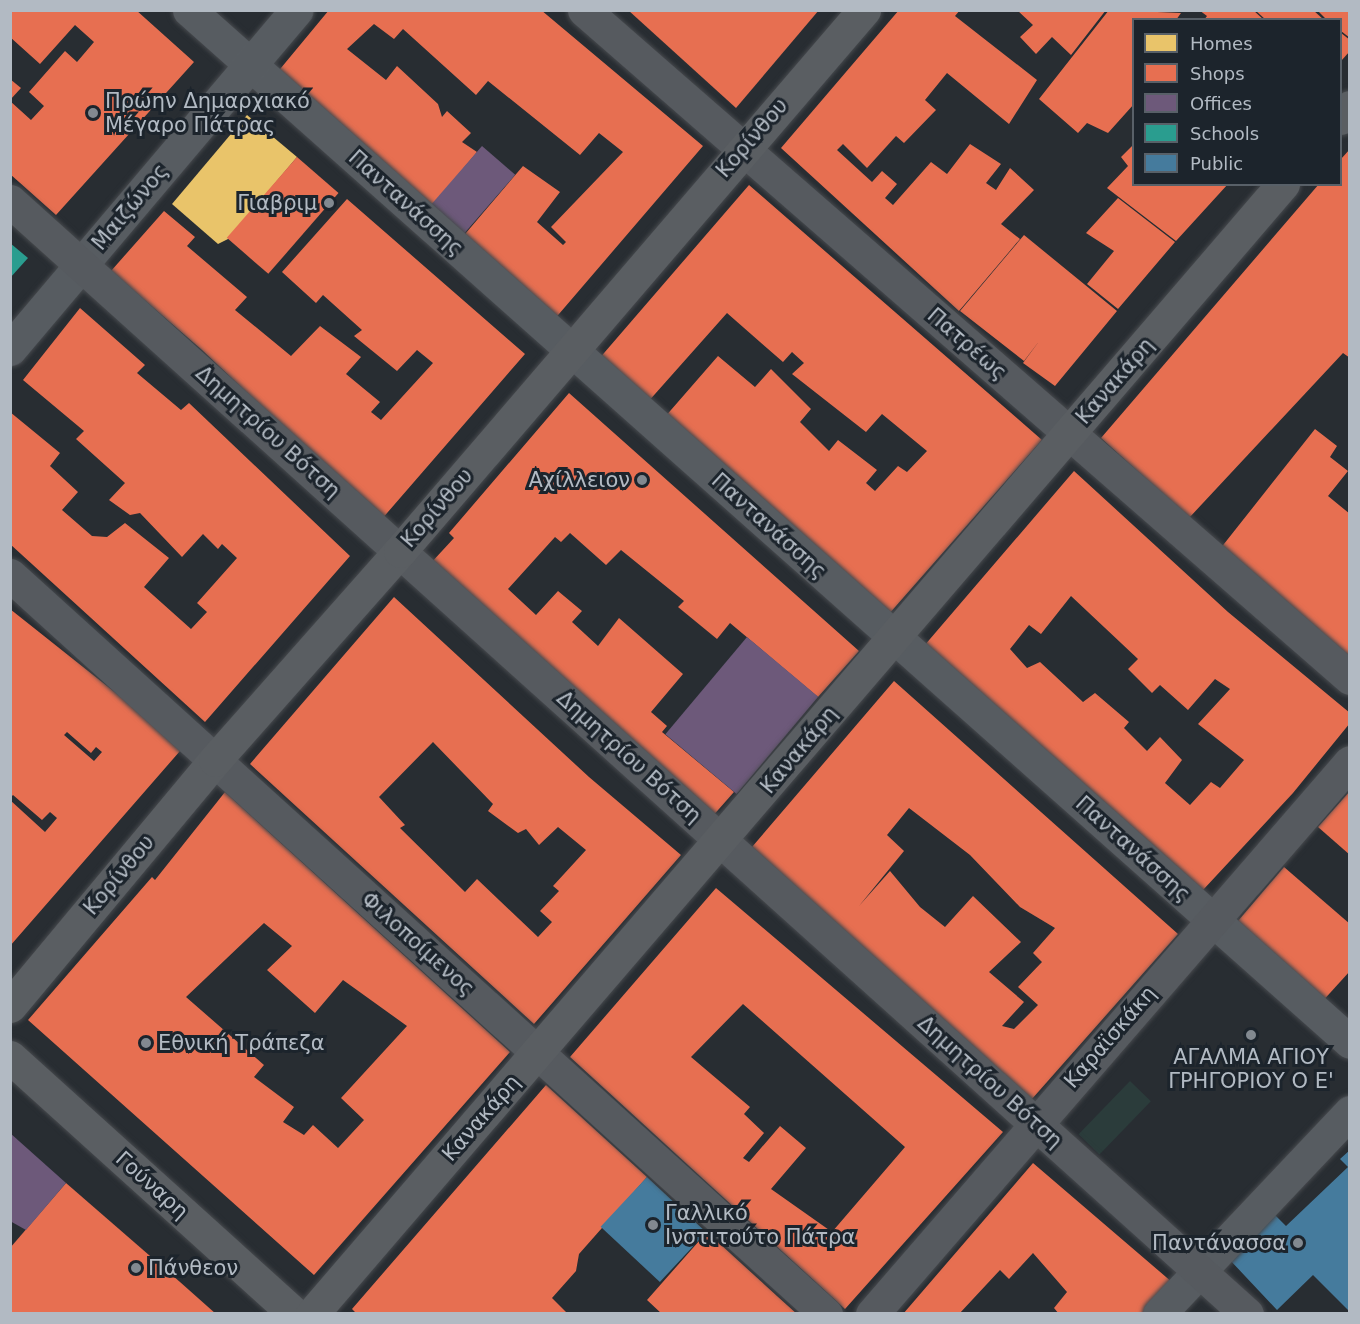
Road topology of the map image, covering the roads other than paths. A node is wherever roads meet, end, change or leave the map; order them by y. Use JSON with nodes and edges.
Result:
{"nodes":[{"id":1,"x":189,"y":10,"type":"edge"},
{"id":2,"x":296,"y":10,"type":"edge"},
{"id":3,"x":584,"y":10,"type":"edge"},
{"id":4,"x":863,"y":11,"type":"edge"},
{"id":5,"x":250,"y":64,"type":"junction"},
{"id":6,"x":742,"y":149,"type":"junction"},
{"id":7,"x":1281,"y":186,"type":"edge"},
{"id":8,"x":10,"y":201,"type":"edge"},
{"id":9,"x":82,"y":265,"type":"junction"},
{"id":10,"x":10,"y":349,"type":"edge"},
{"id":11,"x":572,"y":351,"type":"junction"},
{"id":12,"x":1070,"y":434,"type":"junction"},
{"id":13,"x":400,"y":551,"type":"junction"},
{"id":14,"x":10,"y":575,"type":"edge"},
{"id":15,"x":895,"y":637,"type":"junction"},
{"id":16,"x":1350,"y":678,"type":"edge"},
{"id":17,"x":215,"y":760,"type":"junction"},
{"id":18,"x":1350,"y":762,"type":"edge"},
{"id":19,"x":722,"y":840,"type":"junction"},
{"id":20,"x":1213,"y":920,"type":"junction"},
{"id":21,"x":10,"y":1006,"type":"edge"},
{"id":22,"x":1350,"y":1042,"type":"edge"},
{"id":23,"x":538,"y":1052,"type":"junction"},
{"id":24,"x":10,"y":1057,"type":"edge"},
{"id":25,"x":1350,"y":1112,"type":"edge"},
{"id":26,"x":1036,"y":1123,"type":"junction"},
{"id":27,"x":1200,"y":1271,"type":"junction"},
{"id":28,"x":294,"y":1314,"type":"edge"},
{"id":29,"x":312,"y":1314,"type":"edge"},
{"id":30,"x":826,"y":1314,"type":"edge"},
{"id":31,"x":872,"y":1314,"type":"edge"},
{"id":32,"x":1159,"y":1314,"type":"edge"},
{"id":33,"x":1248,"y":1314,"type":"edge"}],
"edges":[{"from":1,"to":5,"type":"street","name":"Παντανάσσης"},
{"from":2,"to":5,"type":"street","name":"Μαιζώνος"},
{"from":3,"to":6,"type":"street","name":"Πατρέως"},
{"from":4,"to":6,"type":"main road","name":"Κορίνθου"},
{"from":5,"to":9,"type":"street","name":"Μαιζώνος"},
{"from":5,"to":11,"type":"street","name":"Παντανάσσης"},
{"from":6,"to":11,"type":"main road","name":"Κορίνθου"},
{"from":6,"to":12,"type":"street","name":"Πατρέως"},
{"from":7,"to":12,"type":"main road","name":"Κανακάρη"},
{"from":8,"to":9,"type":"street","name":"Δημητρίου Βότση"},
{"from":9,"to":10,"type":"street","name":"Μαιζώνος"},
{"from":9,"to":13,"type":"street","name":"Δημητρίου Βότση"},
{"from":11,"to":13,"type":"main road","name":"Κορίνθου"},
{"from":11,"to":15,"type":"street","name":"Παντανάσσης"},
{"from":12,"to":15,"type":"main road","name":"Κανακάρη"},
{"from":12,"to":16,"type":"street","name":"Πατρέως"},
{"from":13,"to":17,"type":"main road","name":"Κορίνθου"},
{"from":13,"to":19,"type":"street","name":"Δημητρίου Βότση"},
{"from":14,"to":17,"type":"street","name":"Φιλοποίμενος"},
{"from":15,"to":19,"type":"main road","name":"Κανακάρη"},
{"from":15,"to":20,"type":"street","name":"Παντανάσσης"},
{"from":17,"to":21,"type":"main road","name":"Κορίνθου"},
{"from":17,"to":23,"type":"street","name":"Φιλοποίμενος"},
{"from":18,"to":20,"type":"street","name":"Καραϊσκάκη"},
{"from":19,"to":23,"type":"main road","name":"Κανακάρη"},
{"from":19,"to":26,"type":"street","name":"Δημητρίου Βότση"},
{"from":20,"to":22,"type":"street","name":"Παντανάσσης"},
{"from":20,"to":26,"type":"street","name":"Καραϊσκάκη"},
{"from":23,"to":29,"type":"main road","name":"Κανακάρη"},
{"from":23,"to":30,"type":"street","name":"Φιλοποίμενος"},
{"from":24,"to":28,"type":"main road","name":"Γούναρη"},
{"from":25,"to":27,"type":"street"},
{"from":26,"to":27,"type":"street","name":"Δημητρίου Βότση"},
{"from":26,"to":31,"type":"street","name":"Καραϊσκάκη"},
{"from":27,"to":32,"type":"street"},
{"from":27,"to":33,"type":"street","name":"Δημητρίου Βότση"}]}
